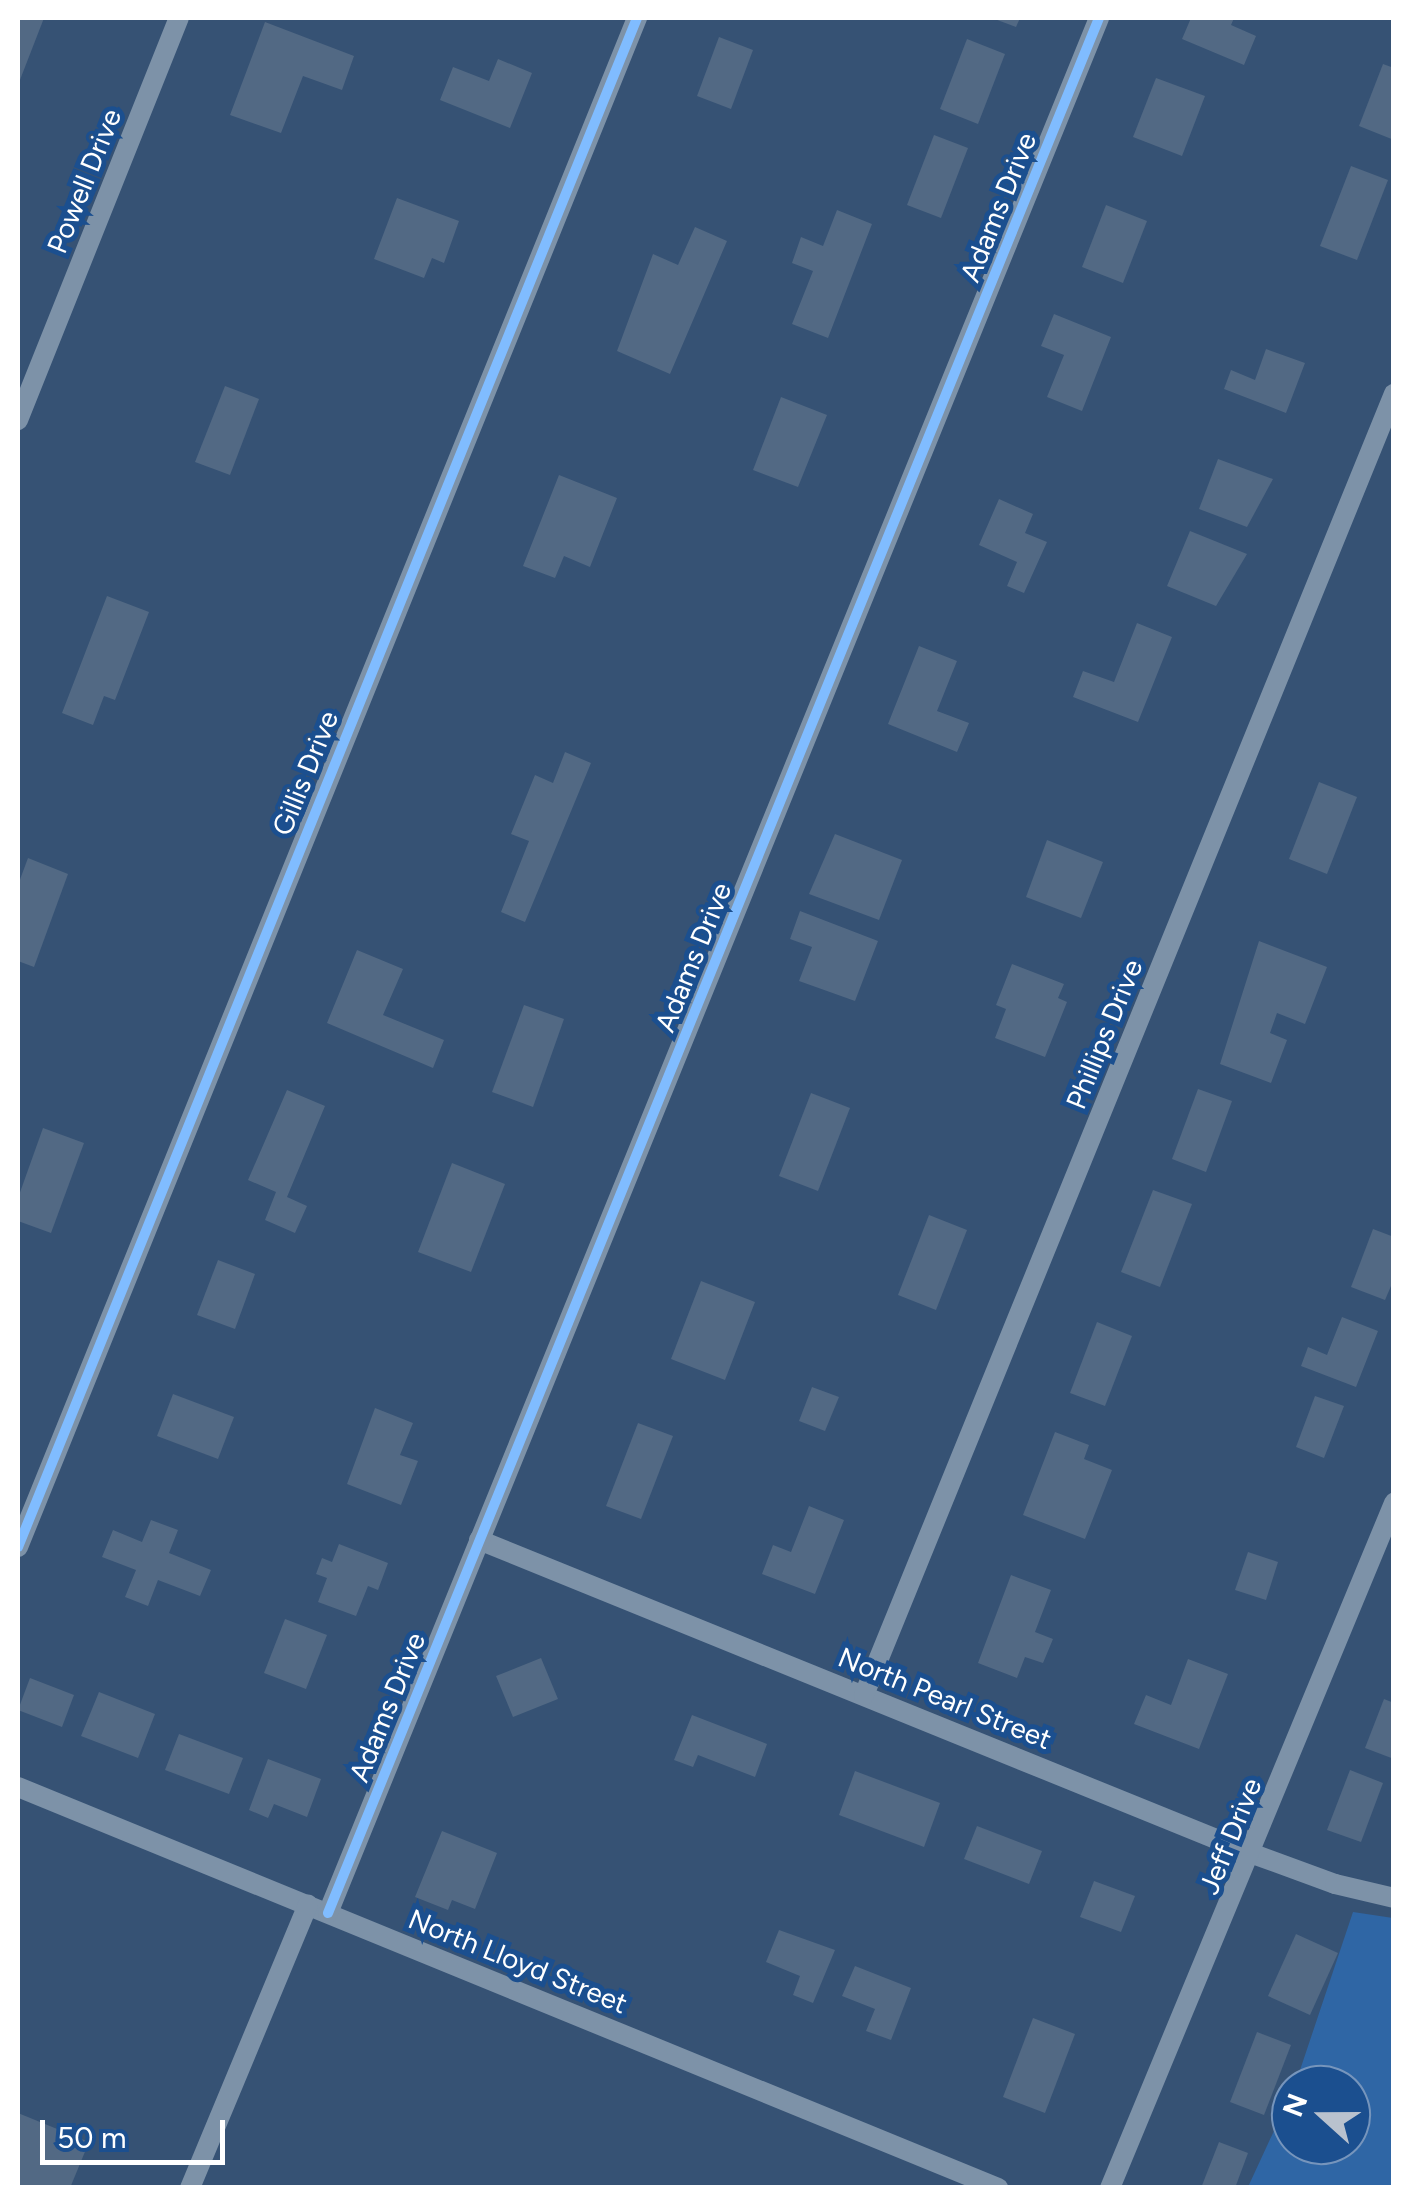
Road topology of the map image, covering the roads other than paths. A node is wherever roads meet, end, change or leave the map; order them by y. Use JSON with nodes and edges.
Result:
{"nodes":[{"id":1,"x":179,"y":18,"type":"edge"},
{"id":2,"x":636,"y":18,"type":"edge"},
{"id":3,"x":1098,"y":18,"type":"edge"},
{"id":4,"x":1394,"y":394,"type":"edge"},
{"id":5,"x":18,"y":420,"type":"edge"},
{"id":6,"x":1394,"y":1503,"type":"edge"},
{"id":7,"x":479,"y":1540,"type":"junction"},
{"id":8,"x":18,"y":1547,"type":"edge"},
{"id":9,"x":864,"y":1694,"type":"junction"},
{"id":10,"x":18,"y":1787,"type":"edge"},
{"id":11,"x":1253,"y":1854,"type":"junction"},
{"id":12,"x":1394,"y":1898,"type":"edge"},
{"id":13,"x":318,"y":1909,"type":"junction"},
{"id":14,"x":190,"y":2188,"type":"edge"},
{"id":15,"x":998,"y":2188,"type":"edge"},
{"id":16,"x":1110,"y":2188,"type":"edge"}],
"edges":[{"from":1,"to":5,"type":"street","name":"Powell Drive"},
{"from":2,"to":8,"type":"street","name":"Gillis Drive"},
{"from":3,"to":7,"type":"street","name":"Adams Drive"},
{"from":4,"to":9,"type":"street","name":"Phillips Drive"},
{"from":6,"to":11,"type":"street","name":"Jeff Drive"},
{"from":7,"to":9,"type":"street","name":"North Pearl Street"},
{"from":7,"to":13,"type":"street","name":"Adams Drive"},
{"from":9,"to":11,"type":"street","name":"North Pearl Street"},
{"from":10,"to":13,"type":"street","name":"North Lloyd Street"},
{"from":11,"to":12,"type":"street","name":"North Pearl Street"},
{"from":11,"to":16,"type":"street","name":"Jeff Drive"},
{"from":13,"to":14,"type":"street","name":"Adams Drive"},
{"from":13,"to":15,"type":"street","name":"North Lloyd Street"}]}
